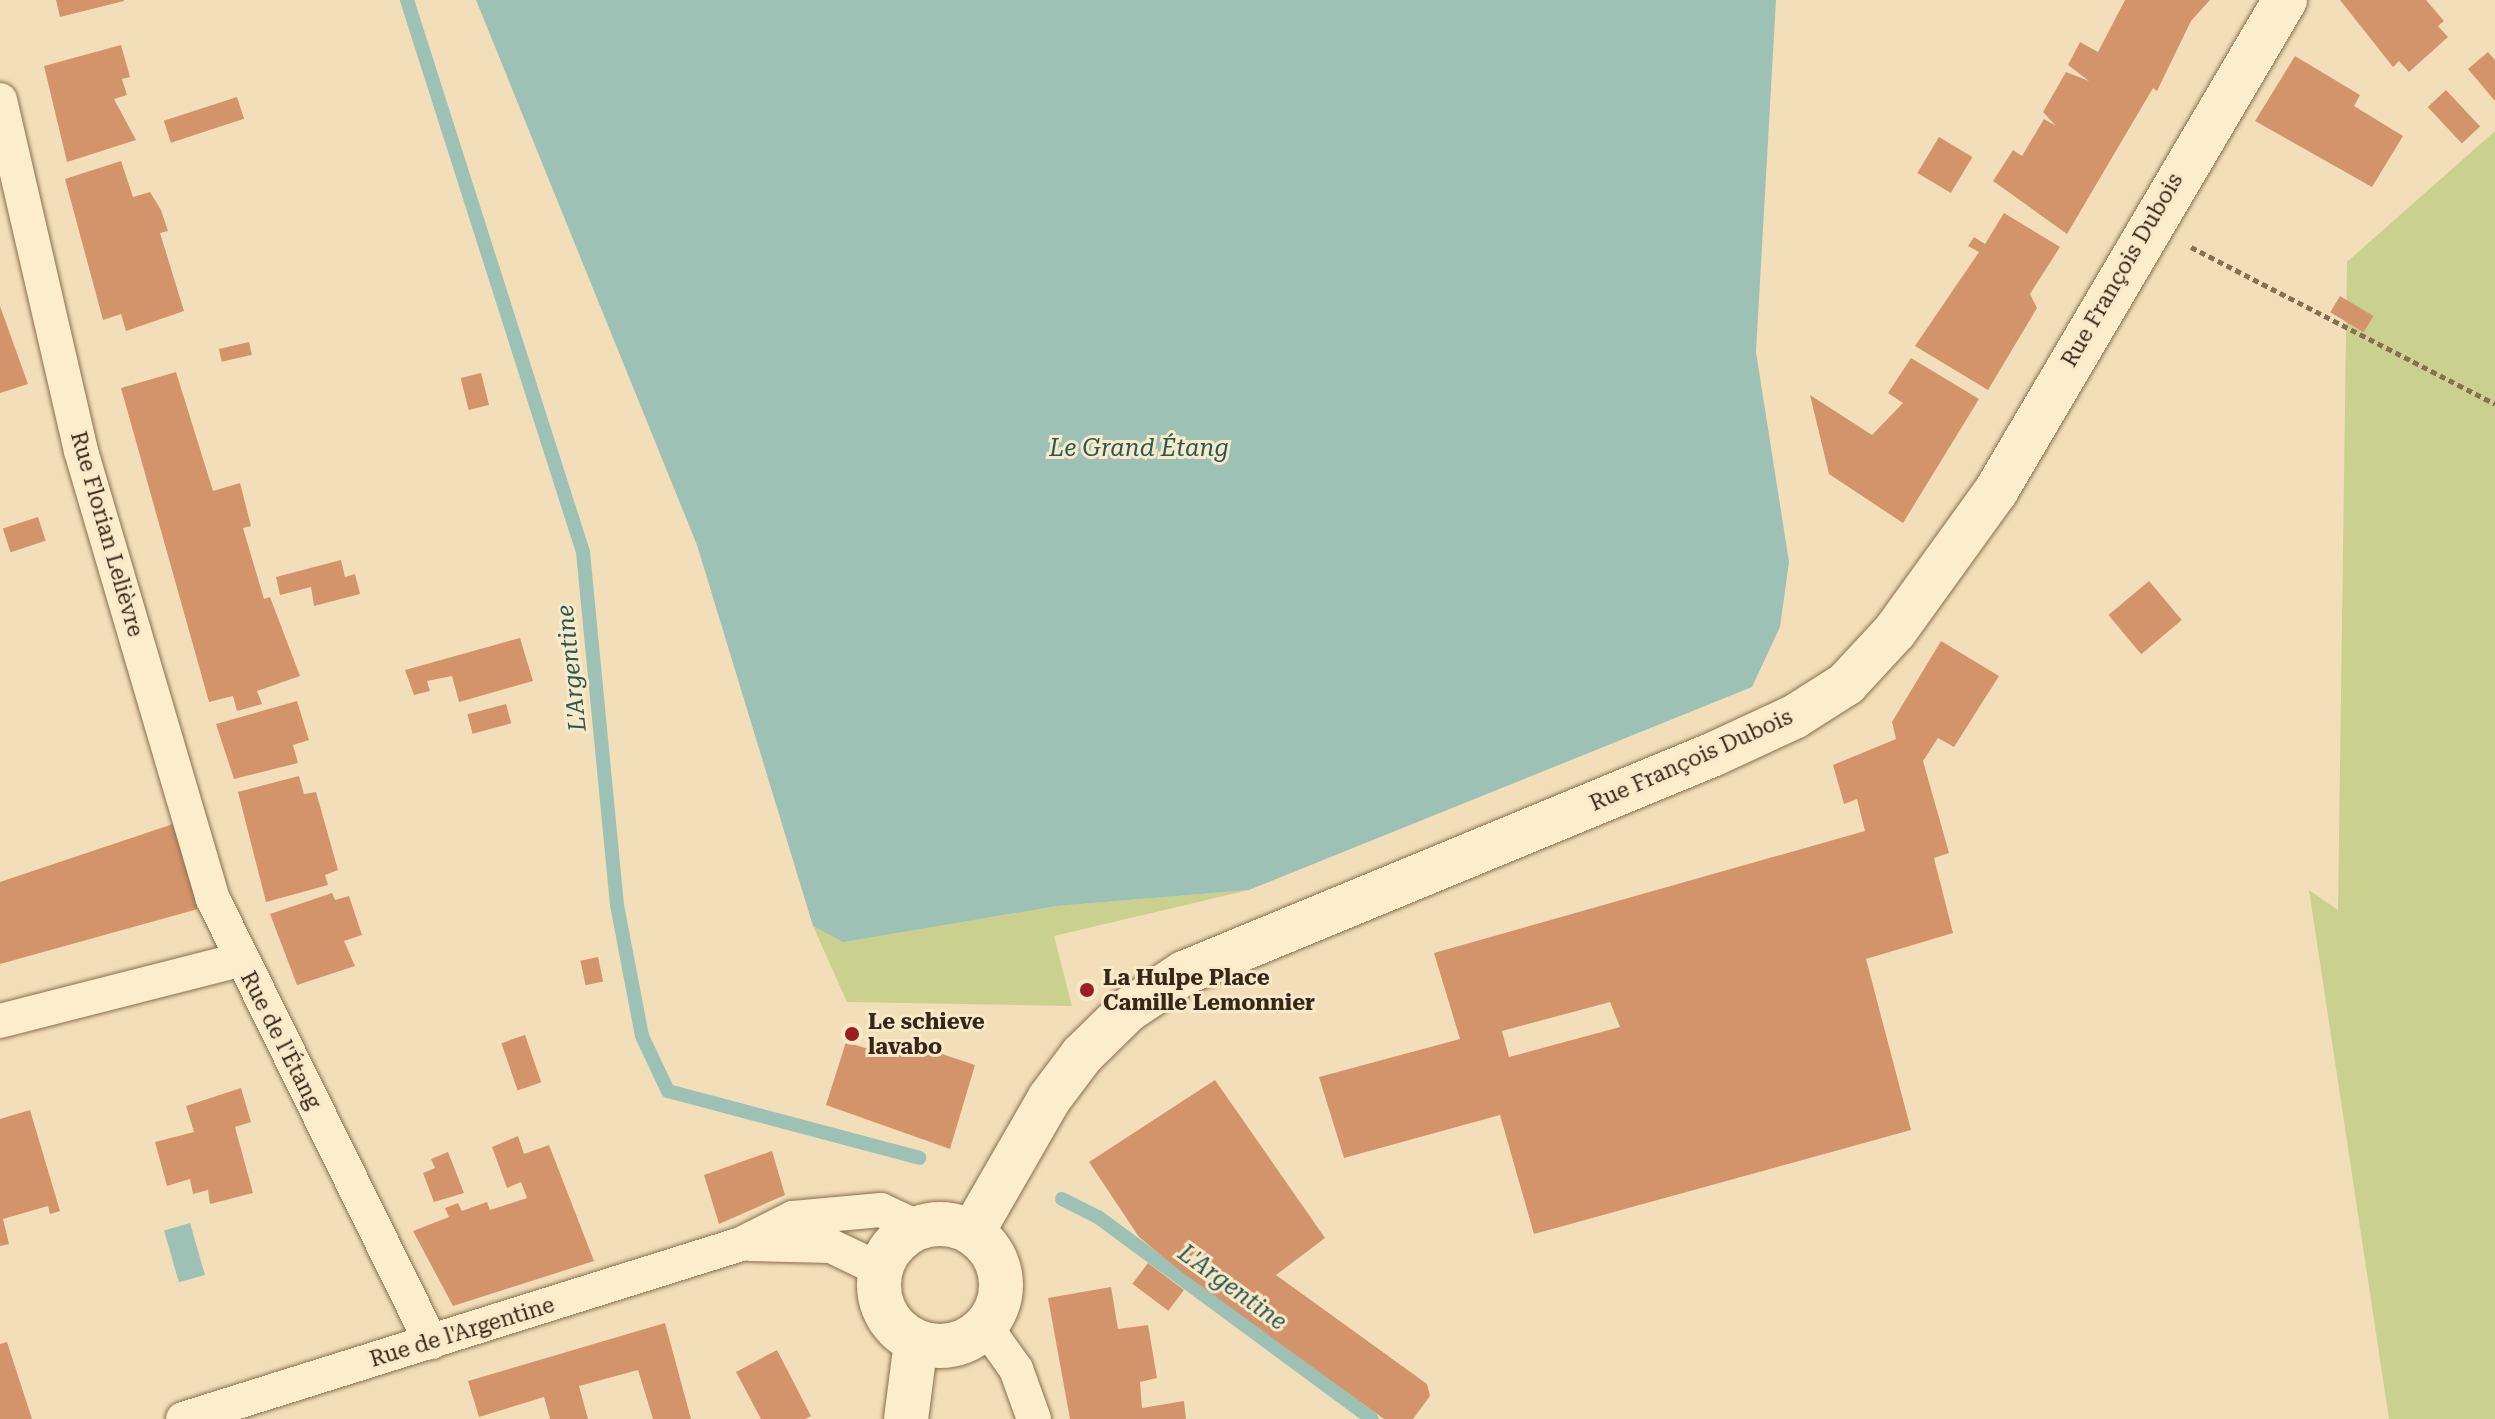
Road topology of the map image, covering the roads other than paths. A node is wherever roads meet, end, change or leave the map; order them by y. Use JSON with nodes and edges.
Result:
{"nodes":[{"id":1,"x":2285,"y":0,"type":"edge"},
{"id":2,"x":0,"y":100,"type":"edge"},
{"id":3,"x":240,"y":960,"type":"junction"},
{"id":4,"x":0,"y":1021,"type":"edge"},
{"id":5,"x":919,"y":1228,"type":"junction"},
{"id":6,"x":972,"y":1233,"type":"junction"},
{"id":7,"x":741,"y":1244,"type":"junction"},
{"id":8,"x":879,"y":1269,"type":"junction"},
{"id":9,"x":986,"y":1327,"type":"junction"},
{"id":10,"x":431,"y":1342,"type":"junction"},
{"id":11,"x":916,"y":1342,"type":"junction"},
{"id":12,"x":183,"y":1419,"type":"edge"},
{"id":13,"x":906,"y":1419,"type":"edge"},
{"id":14,"x":1034,"y":1419,"type":"edge"}],
"edges":[{"from":1,"to":6,"type":"main road","name":"Rue François Dubois"},
{"from":2,"to":3,"type":"street","name":"Rue Florian Lelièvre"},
{"from":3,"to":4,"type":"street","name":"Rue de l'Étang"},
{"from":3,"to":10,"type":"street","name":"Rue de l'Étang"},
{"from":5,"to":6,"type":"main road"},
{"from":5,"to":7,"type":"street","name":"Rue de l'Argentine"},
{"from":5,"to":8,"type":"main road"},
{"from":6,"to":9,"type":"main road"},
{"from":7,"to":8,"type":"street","name":"Rue de l'Argentine"},
{"from":7,"to":10,"type":"street","name":"Rue de l'Argentine"},
{"from":8,"to":11,"type":"main road"},
{"from":9,"to":11,"type":"main road"},
{"from":9,"to":14,"type":"street"},
{"from":10,"to":12,"type":"street","name":"Rue de l'Argentine"},
{"from":11,"to":13,"type":"main road"}]}
